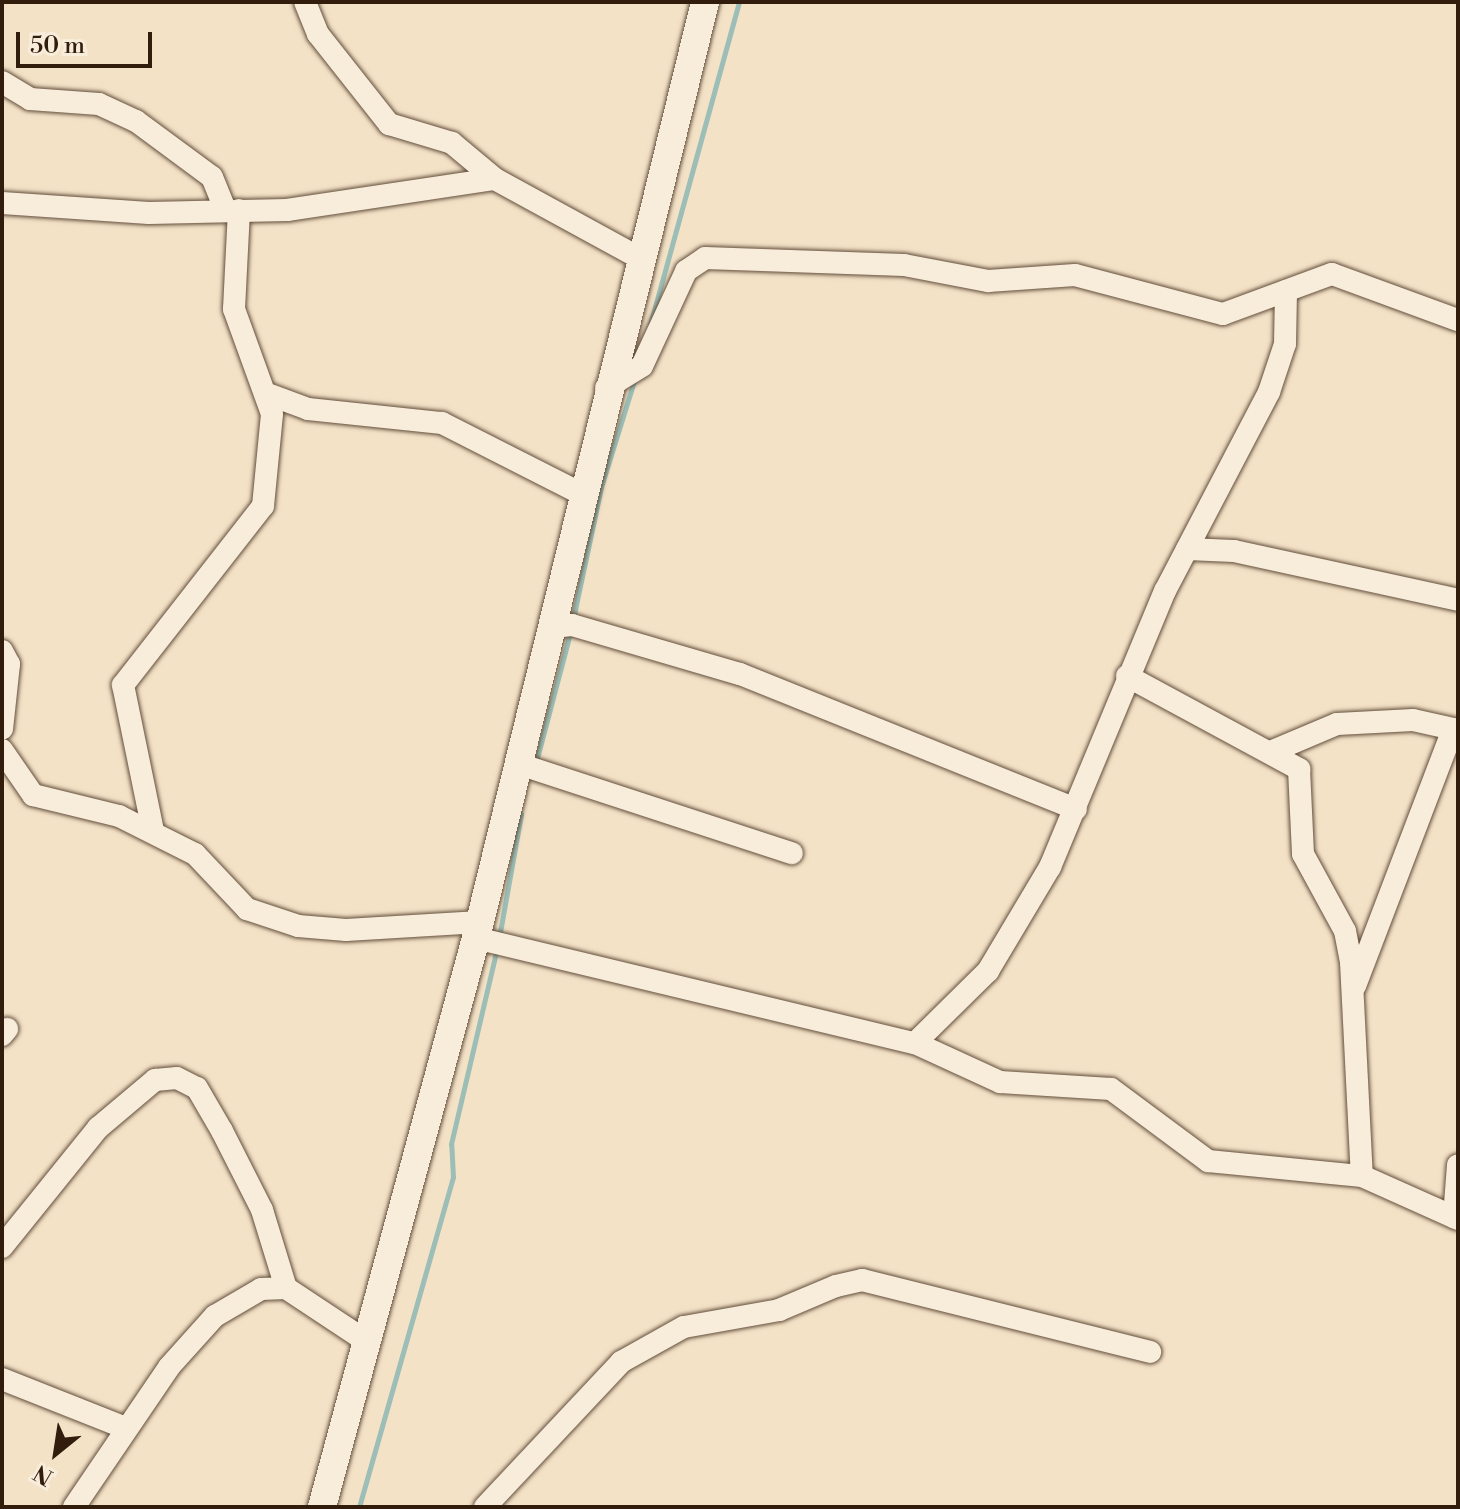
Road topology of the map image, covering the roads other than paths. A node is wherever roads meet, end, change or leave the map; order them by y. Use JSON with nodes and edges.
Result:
{"nodes":[{"id":1,"x":305,"y":2,"type":"edge"},
{"id":2,"x":705,"y":2,"type":"edge"},
{"id":3,"x":2,"y":82,"type":"edge"},
{"id":4,"x":495,"y":179,"type":"junction"},
{"id":5,"x":2,"y":203,"type":"edge"},
{"id":6,"x":232,"y":210,"type":"junction"},
{"id":7,"x":641,"y":259,"type":"junction"},
{"id":8,"x":1286,"y":291,"type":"junction"},
{"id":9,"x":1458,"y":320,"type":"edge"},
{"id":10,"x":606,"y":388,"type":"junction"},
{"id":11,"x":265,"y":393,"type":"junction"},
{"id":12,"x":586,"y":496,"type":"junction"},
{"id":13,"x":1187,"y":549,"type":"junction"},
{"id":14,"x":1458,"y":600,"type":"edge"},
{"id":15,"x":553,"y":627,"type":"junction"},
{"id":16,"x":2,"y":651,"type":"edge"},
{"id":17,"x":1127,"y":676,"type":"junction"},
{"id":18,"x":2,"y":729,"type":"edge"},
{"id":19,"x":1456,"y":730,"type":"edge"},
{"id":20,"x":2,"y":750,"type":"edge"},
{"id":21,"x":1273,"y":751,"type":"junction"},
{"id":22,"x":519,"y":764,"type":"junction"},
{"id":23,"x":1076,"y":809,"type":"junction"},
{"id":24,"x":153,"y":831,"type":"junction"},
{"id":25,"x":792,"y":853,"type":"dead end"},
{"id":26,"x":478,"y":930,"type":"junction"},
{"id":27,"x":1353,"y":991,"type":"junction"},
{"id":28,"x":915,"y":1043,"type":"junction"},
{"id":29,"x":1458,"y":1165,"type":"edge"},
{"id":30,"x":1362,"y":1176,"type":"junction"},
{"id":31,"x":1456,"y":1218,"type":"edge"},
{"id":32,"x":2,"y":1247,"type":"edge"},
{"id":33,"x":286,"y":1288,"type":"junction"},
{"id":34,"x":366,"y":1341,"type":"junction"},
{"id":35,"x":1150,"y":1352,"type":"dead end"},
{"id":36,"x":2,"y":1379,"type":"edge"},
{"id":37,"x":126,"y":1428,"type":"junction"},
{"id":38,"x":74,"y":1507,"type":"edge"},
{"id":39,"x":322,"y":1507,"type":"edge"},
{"id":40,"x":485,"y":1507,"type":"edge"}],
"edges":[{"from":1,"to":4,"type":"street"},
{"from":2,"to":7,"type":"street"},
{"from":3,"to":6,"type":"street"},
{"from":4,"to":6,"type":"street"},
{"from":4,"to":7,"type":"street"},
{"from":5,"to":6,"type":"street"},
{"from":6,"to":11,"type":"street"},
{"from":7,"to":10,"type":"street"},
{"from":8,"to":9,"type":"street"},
{"from":8,"to":10,"type":"street"},
{"from":8,"to":13,"type":"street"},
{"from":10,"to":12,"type":"street"},
{"from":11,"to":12,"type":"street"},
{"from":11,"to":24,"type":"street"},
{"from":12,"to":15,"type":"street"},
{"from":13,"to":14,"type":"street"},
{"from":13,"to":17,"type":"street"},
{"from":15,"to":22,"type":"street"},
{"from":15,"to":23,"type":"street"},
{"from":16,"to":18,"type":"street"},
{"from":17,"to":21,"type":"street"},
{"from":17,"to":23,"type":"street"},
{"from":19,"to":21,"type":"street"},
{"from":19,"to":27,"type":"street"},
{"from":20,"to":24,"type":"street"},
{"from":21,"to":27,"type":"street"},
{"from":22,"to":25,"type":"street"},
{"from":22,"to":26,"type":"street"},
{"from":23,"to":28,"type":"street"},
{"from":24,"to":26,"type":"street"},
{"from":26,"to":28,"type":"street"},
{"from":26,"to":34,"type":"street"},
{"from":27,"to":30,"type":"street"},
{"from":28,"to":30,"type":"street"},
{"from":29,"to":31,"type":"street"},
{"from":30,"to":31,"type":"street"},
{"from":32,"to":33,"type":"street"},
{"from":33,"to":34,"type":"street"},
{"from":33,"to":37,"type":"street"},
{"from":34,"to":39,"type":"street"},
{"from":35,"to":40,"type":"street"},
{"from":36,"to":37,"type":"street"},
{"from":37,"to":38,"type":"street"}]}
